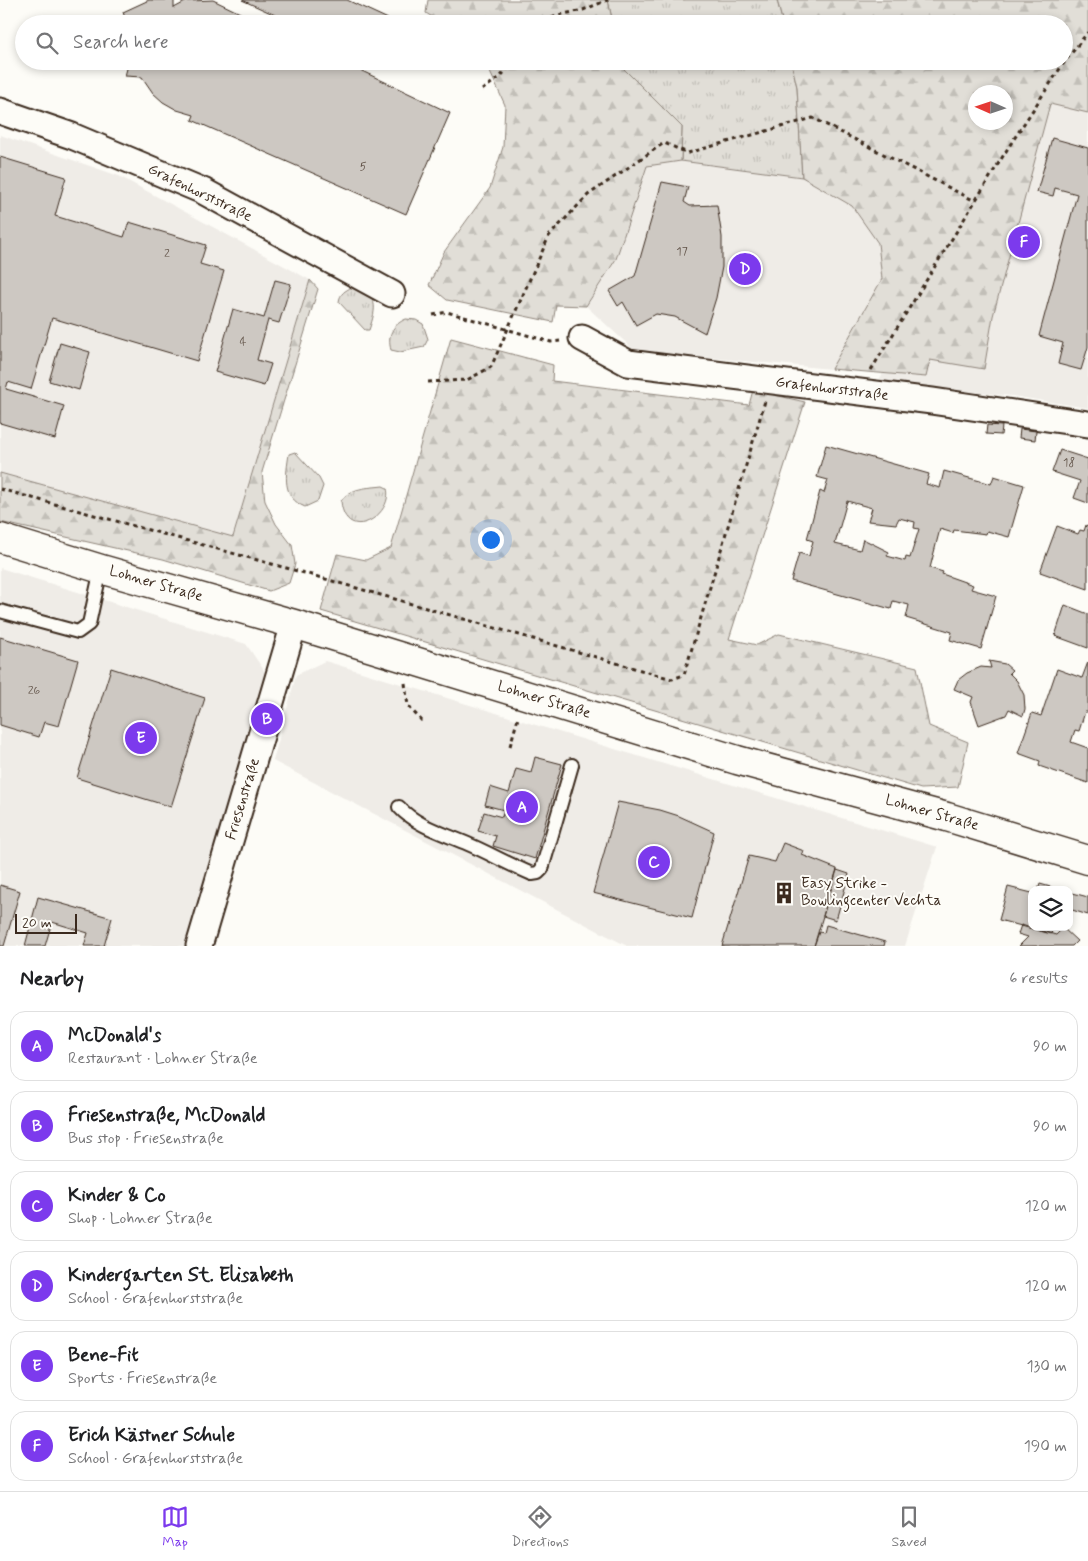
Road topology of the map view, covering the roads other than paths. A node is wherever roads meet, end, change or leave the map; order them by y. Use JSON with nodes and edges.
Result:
{"nodes":[{"id":1,"x":0,"y":111,"type":"edge"},
{"id":2,"x":392,"y":294,"type":"dead end"},
{"id":3,"x":582,"y":338,"type":"road end"},
{"id":4,"x":1088,"y":424,"type":"edge"},
{"id":5,"x":0,"y":538,"type":"edge"},
{"id":6,"x":101,"y":569,"type":"junction"},
{"id":7,"x":0,"y":610,"type":"edge"},
{"id":8,"x":294,"y":624,"type":"junction"},
{"id":9,"x":572,"y":764,"type":"dead end"},
{"id":10,"x":399,"y":807,"type":"dead end"},
{"id":11,"x":1088,"y":860,"type":"edge"},
{"id":12,"x":200,"y":946,"type":"edge"}],
"edges":[{"from":1,"to":2,"type":"street","name":"Grafenhorststraße"},
{"from":3,"to":4,"type":"street","name":"Grafenhorststraße"},
{"from":5,"to":6,"type":"main road","name":"Lohner Straße"},
{"from":6,"to":7,"type":"lane"},
{"from":6,"to":8,"type":"main road","name":"Lohner Straße"},
{"from":8,"to":11,"type":"main road","name":"Lohner Straße"},
{"from":8,"to":12,"type":"street","name":"Friesenstraße"},
{"from":9,"to":10,"type":"lane"}]}
